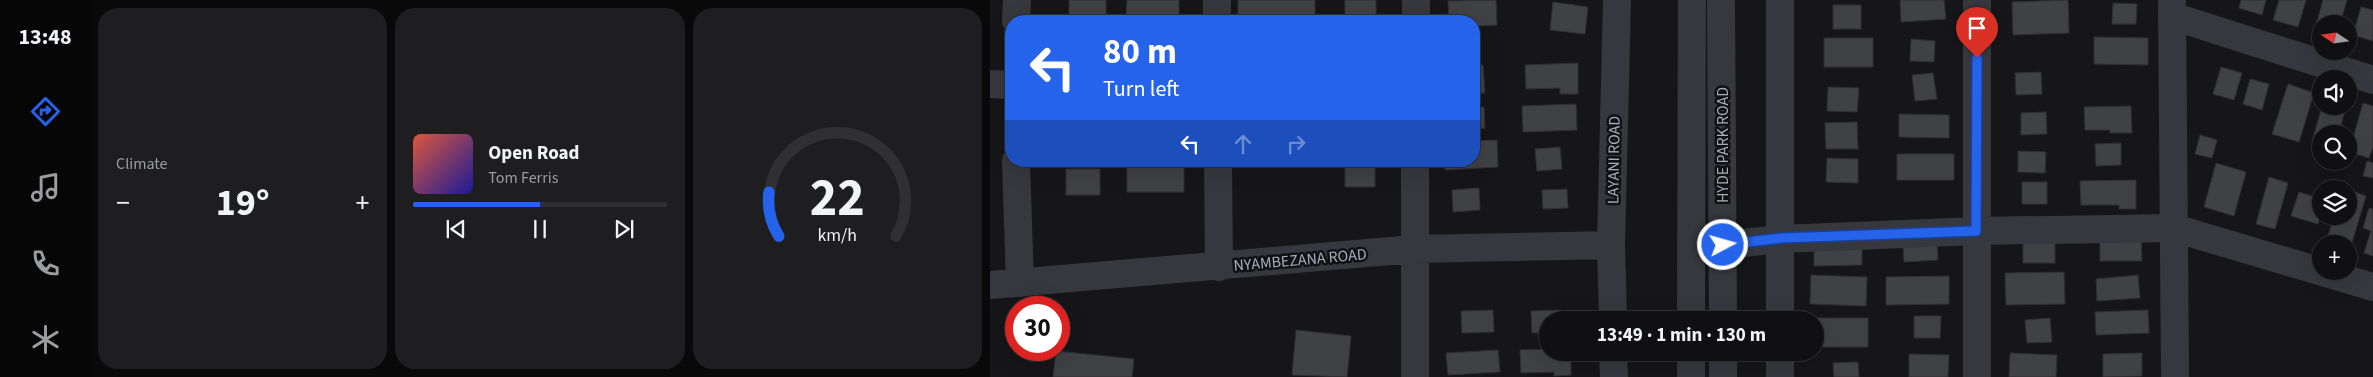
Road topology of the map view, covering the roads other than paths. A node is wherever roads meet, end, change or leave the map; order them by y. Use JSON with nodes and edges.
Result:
{"nodes":[{"id":1,"x":1017,"y":0,"type":"edge"},
{"id":2,"x":1217,"y":0,"type":"edge"},
{"id":3,"x":1416,"y":0,"type":"edge"},
{"id":4,"x":1617,"y":0,"type":"edge"},
{"id":5,"x":1692,"y":0,"type":"edge"},
{"id":6,"x":1721,"y":0,"type":"edge"},
{"id":7,"x":1780,"y":0,"type":"edge"},
{"id":8,"x":1977,"y":0,"type":"edge"},
{"id":9,"x":2172,"y":8,"type":"edge"},
{"id":10,"x":1016,"y":15,"type":"edge"},
{"id":11,"x":1217,"y":15,"type":"edge"},
{"id":12,"x":1416,"y":15,"type":"edge"},
{"id":13,"x":2373,"y":80,"type":"edge"},
{"id":14,"x":990,"y":84,"type":"edge"},
{"id":15,"x":1005,"y":85,"type":"edge"},
{"id":16,"x":1016,"y":167,"type":"edge"},
{"id":17,"x":1218,"y":167,"type":"edge"},
{"id":18,"x":1415,"y":167,"type":"edge"},
{"id":19,"x":2174,"y":228,"type":"junction"},
{"id":20,"x":1976,"y":231,"type":"junction"},
{"id":21,"x":1781,"y":238,"type":"junction"},
{"id":22,"x":1611,"y":245,"type":"junction"},
{"id":23,"x":1723,"y":245,"type":"junction"},
{"id":24,"x":1414,"y":249,"type":"junction"},
{"id":25,"x":1219,"y":266,"type":"junction"},
{"id":26,"x":1020,"y":283,"type":"junction"},
{"id":27,"x":990,"y":285,"type":"edge"},
{"id":28,"x":2373,"y":287,"type":"edge"},
{"id":29,"x":1613,"y":311,"type":"edge"},
{"id":30,"x":1691,"y":311,"type":"edge"},
{"id":31,"x":1723,"y":311,"type":"edge"},
{"id":32,"x":1780,"y":311,"type":"edge"},
{"id":33,"x":1613,"y":361,"type":"edge"},
{"id":34,"x":1691,"y":361,"type":"edge"},
{"id":35,"x":1723,"y":361,"type":"edge"},
{"id":36,"x":1780,"y":361,"type":"edge"},
{"id":37,"x":1415,"y":377,"type":"edge"},
{"id":38,"x":1614,"y":377,"type":"edge"},
{"id":39,"x":1691,"y":377,"type":"edge"},
{"id":40,"x":1723,"y":377,"type":"edge"},
{"id":41,"x":1780,"y":377,"type":"edge"},
{"id":42,"x":1977,"y":377,"type":"edge"},
{"id":43,"x":2175,"y":377,"type":"edge"}],
"edges":[{"from":1,"to":10,"type":"street"},
{"from":2,"to":11,"type":"street"},
{"from":3,"to":12,"type":"street"},
{"from":4,"to":22,"type":"street","name":"LAYANI ROAD"},
{"from":5,"to":30,"type":"street","name":"HYDE PARK ROAD"},
{"from":6,"to":23,"type":"street","name":"HYDE PARK ROAD"},
{"from":7,"to":21,"type":"street"},
{"from":8,"to":20,"type":"street"},
{"from":9,"to":13,"type":"street"},
{"from":9,"to":19,"type":"street"},
{"from":14,"to":15,"type":"street"},
{"from":16,"to":26,"type":"street"},
{"from":17,"to":25,"type":"street"},
{"from":18,"to":24,"type":"street"},
{"from":19,"to":20,"type":"street"},
{"from":19,"to":28,"type":"street"},
{"from":19,"to":43,"type":"street"},
{"from":20,"to":21,"type":"street"},
{"from":20,"to":42,"type":"street"},
{"from":21,"to":23,"type":"street"},
{"from":21,"to":32,"type":"street"},
{"from":22,"to":24,"type":"street","name":"NYAMBEZANA ROAD"},
{"from":22,"to":29,"type":"street","name":"LAYANI ROAD"},
{"from":23,"to":31,"type":"street","name":"HYDE PARK ROAD"},
{"from":24,"to":25,"type":"street","name":"NYAMBEZANA ROAD"},
{"from":24,"to":37,"type":"street"},
{"from":25,"to":26,"type":"street","name":"NYAMBEZANA ROAD"},
{"from":26,"to":27,"type":"street","name":"NYAMBEZANA ROAD"},
{"from":33,"to":38,"type":"street"},
{"from":34,"to":39,"type":"street"},
{"from":35,"to":40,"type":"street"},
{"from":36,"to":41,"type":"street"}]}
